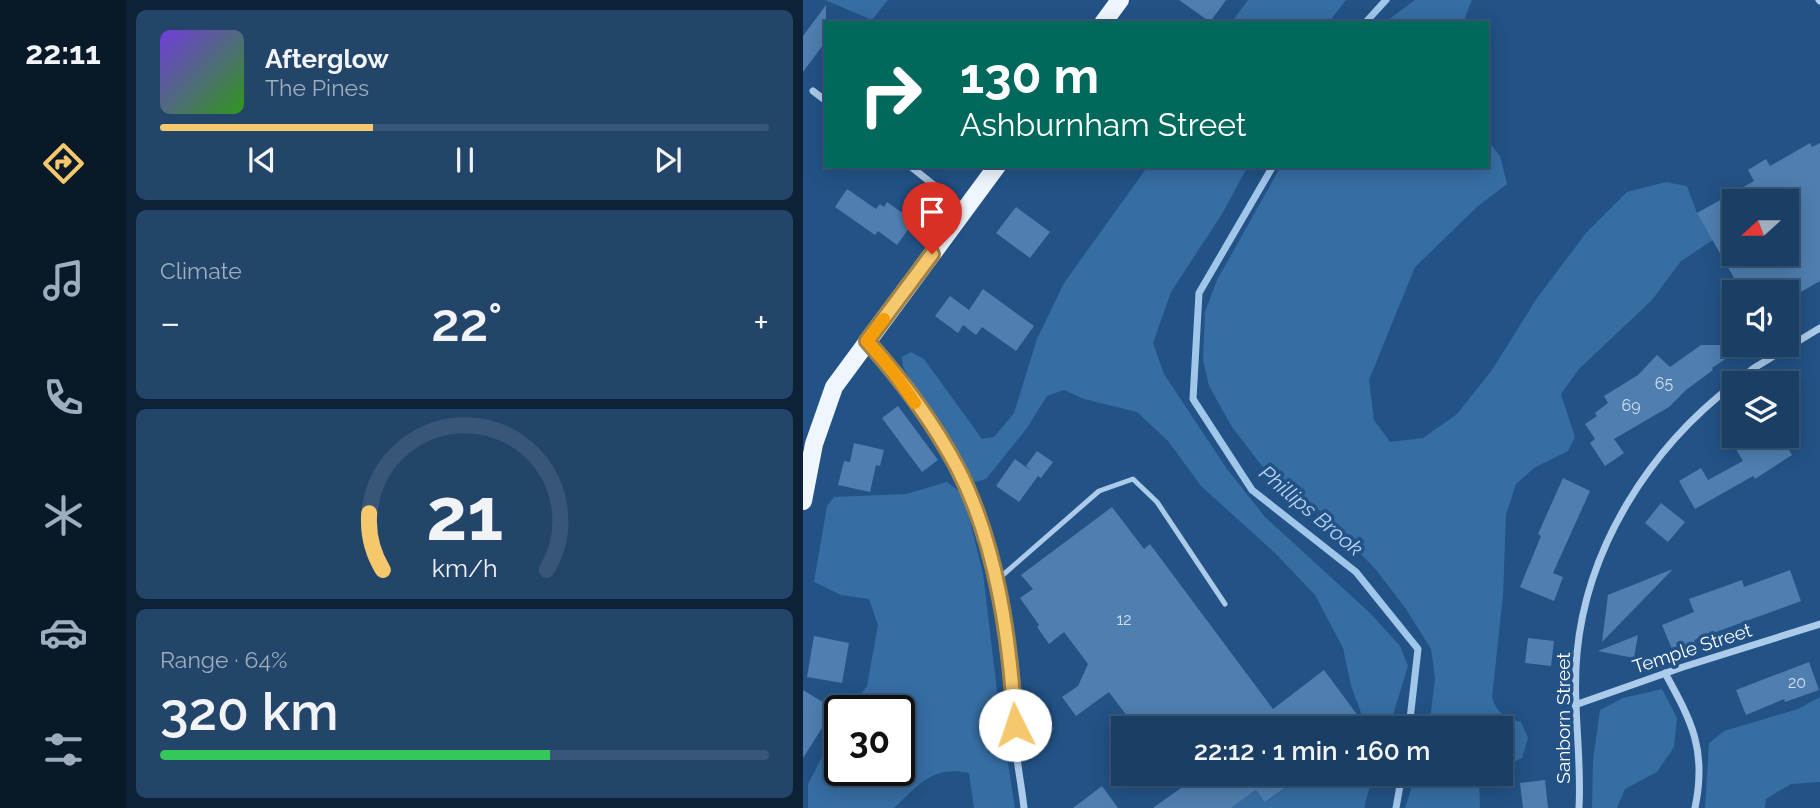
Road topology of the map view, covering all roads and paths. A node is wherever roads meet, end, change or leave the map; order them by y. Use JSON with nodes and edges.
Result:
{"nodes":[{"id":1,"x":1120,"y":0,"type":"edge"},
{"id":2,"x":1104,"y":21,"type":"edge"},
{"id":3,"x":813,"y":91,"type":"dead end"},
{"id":4,"x":824,"y":99,"type":"edge"},
{"id":5,"x":912,"y":168,"type":"edge"},
{"id":6,"x":996,"y":168,"type":"edge"},
{"id":7,"x":965,"y":210,"type":"junction"},
{"id":8,"x":1820,"y":328,"type":"edge"},
{"id":9,"x":867,"y":341,"type":"junction"},
{"id":10,"x":1750,"y":371,"type":"edge"},
{"id":11,"x":1722,"y":394,"type":"edge"},
{"id":12,"x":803,"y":501,"type":"edge"},
{"id":13,"x":996,"y":581,"type":"junction"},
{"id":14,"x":1225,"y":604,"type":"dead end"},
{"id":15,"x":1820,"y":624,"type":"edge"},
{"id":16,"x":1665,"y":673,"type":"junction"},
{"id":17,"x":1575,"y":705,"type":"junction"},
{"id":18,"x":1024,"y":808,"type":"edge"},
{"id":19,"x":1579,"y":808,"type":"edge"},
{"id":20,"x":1695,"y":808,"type":"edge"}],
"edges":[{"from":1,"to":2,"type":"main road"},
{"from":3,"to":4,"type":"street"},
{"from":5,"to":7,"type":"street"},
{"from":6,"to":7,"type":"main road"},
{"from":7,"to":9,"type":"main road"},
{"from":8,"to":10,"type":"street","name":"Sanborn Street"},
{"from":9,"to":12,"type":"main road"},
{"from":9,"to":13,"type":"street"},
{"from":11,"to":17,"type":"street","name":"Sanborn Street"},
{"from":13,"to":14,"type":"lane"},
{"from":13,"to":18,"type":"street"},
{"from":15,"to":16,"type":"street","name":"Temple Street"},
{"from":16,"to":17,"type":"street","name":"Temple Street"},
{"from":16,"to":20,"type":"street"},
{"from":17,"to":19,"type":"street","name":"Sanborn Street"}]}
